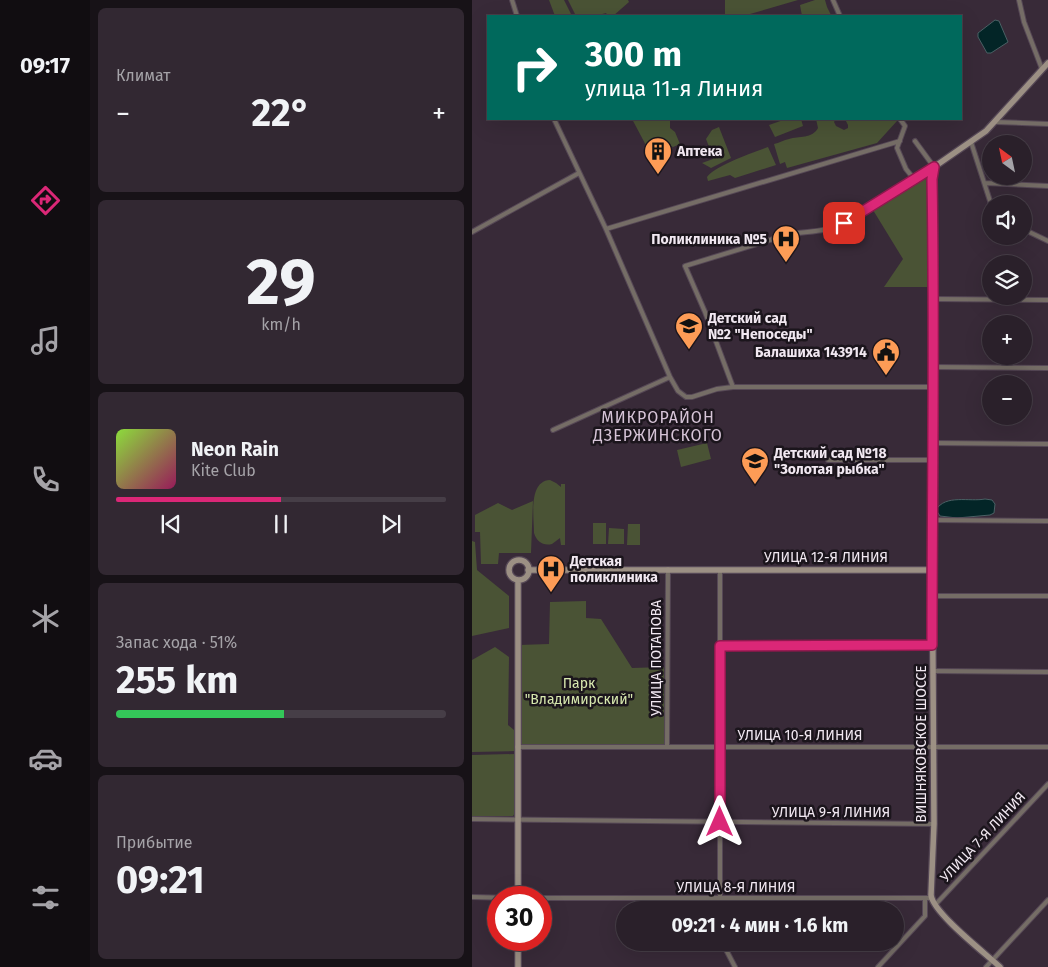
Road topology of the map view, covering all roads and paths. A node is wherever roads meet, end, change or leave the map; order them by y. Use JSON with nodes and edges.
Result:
{"nodes":[{"id":1,"x":512,"y":0,"type":"edge"},
{"id":2,"x":833,"y":0,"type":"edge"},
{"id":3,"x":1019,"y":0,"type":"edge"},
{"id":4,"x":518,"y":15,"type":"edge"},
{"id":5,"x":840,"y":15,"type":"edge"},
{"id":6,"x":1048,"y":63,"type":"edge"},
{"id":7,"x":1042,"y":69,"type":"junction"},
{"id":8,"x":554,"y":120,"type":"edge"},
{"id":9,"x":901,"y":120,"type":"edge"},
{"id":10,"x":995,"y":122,"type":"junction"},
{"id":11,"x":1048,"y":124,"type":"edge"},
{"id":12,"x":900,"y":141,"type":"junction"},
{"id":13,"x":915,"y":142,"type":"dead end"},
{"id":14,"x":971,"y":142,"type":"junction"},
{"id":15,"x":934,"y":167,"type":"junction"},
{"id":16,"x":579,"y":173,"type":"junction"},
{"id":17,"x":982,"y":175,"type":"edge"},
{"id":18,"x":914,"y":179,"type":"junction"},
{"id":19,"x":1016,"y":185,"type":"edge"},
{"id":20,"x":1048,"y":186,"type":"edge"},
{"id":21,"x":606,"y":229,"type":"junction"},
{"id":22,"x":472,"y":232,"type":"edge"},
{"id":23,"x":1032,"y":233,"type":"edge"},
{"id":24,"x":1048,"y":241,"type":"edge"},
{"id":25,"x":934,"y":299,"type":"junction"},
{"id":26,"x":1048,"y":300,"type":"edge"},
{"id":27,"x":933,"y":367,"type":"junction"},
{"id":28,"x":1048,"y":368,"type":"edge"},
{"id":29,"x":670,"y":377,"type":"junction"},
{"id":30,"x":734,"y":387,"type":"junction"},
{"id":31,"x":933,"y":387,"type":"junction"},
{"id":32,"x":553,"y":430,"type":"dead end"},
{"id":33,"x":933,"y":443,"type":"junction"},
{"id":34,"x":1048,"y":444,"type":"edge"},
{"id":35,"x":828,"y":460,"type":"dead end"},
{"id":36,"x":932,"y":460,"type":"junction"},
{"id":37,"x":932,"y":520,"type":"junction"},
{"id":38,"x":1048,"y":520,"type":"edge"},
{"id":39,"x":668,"y":569,"type":"junction"},
{"id":40,"x":528,"y":570,"type":"junction"},
{"id":41,"x":720,"y":570,"type":"junction"},
{"id":42,"x":932,"y":570,"type":"junction"},
{"id":43,"x":518,"y":580,"type":"junction"},
{"id":44,"x":932,"y":596,"type":"junction"},
{"id":45,"x":1048,"y":596,"type":"edge"},
{"id":46,"x":932,"y":645,"type":"junction"},
{"id":47,"x":720,"y":646,"type":"junction"},
{"id":48,"x":932,"y":671,"type":"junction"},
{"id":49,"x":1048,"y":672,"type":"edge"},
{"id":50,"x":667,"y":746,"type":"junction"},
{"id":51,"x":720,"y":746,"type":"junction"},
{"id":52,"x":517,"y":747,"type":"junction"},
{"id":53,"x":1048,"y":747,"type":"edge"},
{"id":54,"x":933,"y":748,"type":"junction"},
{"id":55,"x":1048,"y":784,"type":"edge"},
{"id":56,"x":472,"y":819,"type":"edge"},
{"id":57,"x":518,"y":820,"type":"junction"},
{"id":58,"x":720,"y":822,"type":"junction"},
{"id":59,"x":934,"y":824,"type":"junction"},
{"id":60,"x":518,"y":886,"type":"edge"},
{"id":61,"x":472,"y":897,"type":"edge"},
{"id":62,"x":487,"y":897,"type":"edge"},
{"id":63,"x":552,"y":898,"type":"edge"},
{"id":64,"x":925,"y":898,"type":"junction"},
{"id":65,"x":932,"y":898,"type":"junction"},
{"id":66,"x":720,"y":899,"type":"junction"},
{"id":67,"x":1048,"y":900,"type":"edge"},
{"id":68,"x":935,"y":905,"type":"junction"},
{"id":69,"x":518,"y":951,"type":"edge"},
{"id":70,"x":727,"y":951,"type":"edge"},
{"id":71,"x":993,"y":960,"type":"junction"},
{"id":72,"x":518,"y":967,"type":"edge"},
{"id":73,"x":735,"y":967,"type":"edge"},
{"id":74,"x":878,"y":967,"type":"edge"},
{"id":75,"x":986,"y":967,"type":"edge"},
{"id":76,"x":1000,"y":967,"type":"edge"}],
"edges":[{"from":1,"to":4,"type":"street"},
{"from":2,"to":5,"type":"street"},
{"from":3,"to":7,"type":"street"},
{"from":6,"to":7,"type":"street"},
{"from":7,"to":10,"type":"street"},
{"from":8,"to":16,"type":"street"},
{"from":9,"to":12,"type":"street"},
{"from":10,"to":11,"type":"street"},
{"from":10,"to":14,"type":"street"},
{"from":12,"to":18,"type":"street"},
{"from":12,"to":21,"type":"street"},
{"from":13,"to":15,"type":"street"},
{"from":14,"to":15,"type":"street"},
{"from":14,"to":17,"type":"street"},
{"from":15,"to":18,"type":"street"},
{"from":15,"to":25,"type":"street","name":"ВИШНЯКОВСКОЕ ШОССЕ"},
{"from":16,"to":21,"type":"street"},
{"from":16,"to":22,"type":"street"},
{"from":18,"to":30,"type":"street"},
{"from":19,"to":20,"type":"street"},
{"from":21,"to":29,"type":"street"},
{"from":23,"to":24,"type":"street"},
{"from":25,"to":26,"type":"street"},
{"from":25,"to":27,"type":"street","name":"ВИШНЯКОВСКОЕ ШОССЕ"},
{"from":27,"to":28,"type":"street"},
{"from":27,"to":31,"type":"street","name":"ВИШНЯКОВСКОЕ ШОССЕ"},
{"from":29,"to":30,"type":"street"},
{"from":29,"to":32,"type":"street"},
{"from":30,"to":31,"type":"street"},
{"from":31,"to":33,"type":"street","name":"ВИШНЯКОВСКОЕ ШОССЕ"},
{"from":33,"to":34,"type":"street"},
{"from":33,"to":36,"type":"street","name":"ВИШНЯКОВСКОЕ ШОССЕ"},
{"from":35,"to":36,"type":"street"},
{"from":36,"to":37,"type":"street","name":"ВИШНЯКОВСКОЕ ШОССЕ"},
{"from":37,"to":38,"type":"street"},
{"from":37,"to":42,"type":"street","name":"ВИШНЯКОВСКОЕ ШОССЕ"},
{"from":39,"to":40,"type":"street","name":"УЛИЦА 12-Я ЛИНИЯ"},
{"from":39,"to":41,"type":"street","name":"УЛИЦА 12-Я ЛИНИЯ"},
{"from":39,"to":50,"type":"street","name":"УЛИЦА ПОТАПОВА"},
{"from":40,"to":43,"type":"street"},
{"from":40,"to":43,"type":"street"},
{"from":41,"to":42,"type":"street","name":"УЛИЦА 12-Я ЛИНИЯ"},
{"from":41,"to":47,"type":"street"},
{"from":42,"to":44,"type":"street","name":"ВИШНЯКОВСКОЕ ШОССЕ"},
{"from":43,"to":52,"type":"street"},
{"from":44,"to":45,"type":"street"},
{"from":44,"to":46,"type":"street","name":"ВИШНЯКОВСКОЕ ШОССЕ"},
{"from":46,"to":47,"type":"street"},
{"from":46,"to":48,"type":"street","name":"ВИШНЯКОВСКОЕ ШОССЕ"},
{"from":47,"to":51,"type":"street"},
{"from":48,"to":49,"type":"street"},
{"from":48,"to":54,"type":"street","name":"ВИШНЯКОВСКОЕ ШОССЕ"},
{"from":50,"to":51,"type":"street","name":"УЛИЦА 10-Я ЛИНИЯ"},
{"from":50,"to":52,"type":"street","name":"УЛИЦА 10-Я ЛИНИЯ"},
{"from":51,"to":54,"type":"street","name":"УЛИЦА 10-Я ЛИНИЯ"},
{"from":51,"to":58,"type":"street"},
{"from":52,"to":57,"type":"street"},
{"from":53,"to":54,"type":"street"},
{"from":54,"to":59,"type":"street","name":"ВИШНЯКОВСКОЕ ШОССЕ"},
{"from":55,"to":68,"type":"street","name":"УЛИЦА 7-Я ЛИНИЯ"},
{"from":56,"to":57,"type":"street","name":"УЛИЦА 9-Я ЛИНИЯ"},
{"from":57,"to":58,"type":"street","name":"УЛИЦА 9-Я ЛИНИЯ"},
{"from":57,"to":60,"type":"street"},
{"from":58,"to":59,"type":"street","name":"УЛИЦА 9-Я ЛИНИЯ"},
{"from":58,"to":66,"type":"street"},
{"from":59,"to":65,"type":"street","name":"ВИШНЯКОВСКОЕ ШОССЕ"},
{"from":61,"to":62,"type":"street"},
{"from":63,"to":66,"type":"street","name":"УЛИЦА 8-Я ЛИНИЯ"},
{"from":64,"to":65,"type":"street","name":"УЛИЦА 8-Я ЛИНИЯ"},
{"from":64,"to":66,"type":"street","name":"УЛИЦА 8-Я ЛИНИЯ"},
{"from":64,"to":74,"type":"street"},
{"from":65,"to":68,"type":"street","name":"ВИШНЯКОВСКОЕ ШОССЕ"},
{"from":67,"to":71,"type":"street"},
{"from":68,"to":71,"type":"street","name":"ВИШНЯКОВСКОЕ ШОССЕ"},
{"from":69,"to":72,"type":"street"},
{"from":70,"to":73,"type":"street"},
{"from":71,"to":75,"type":"street"},
{"from":71,"to":76,"type":"street","name":"ВИШНЯКОВСКОЕ ШОССЕ"}]}
